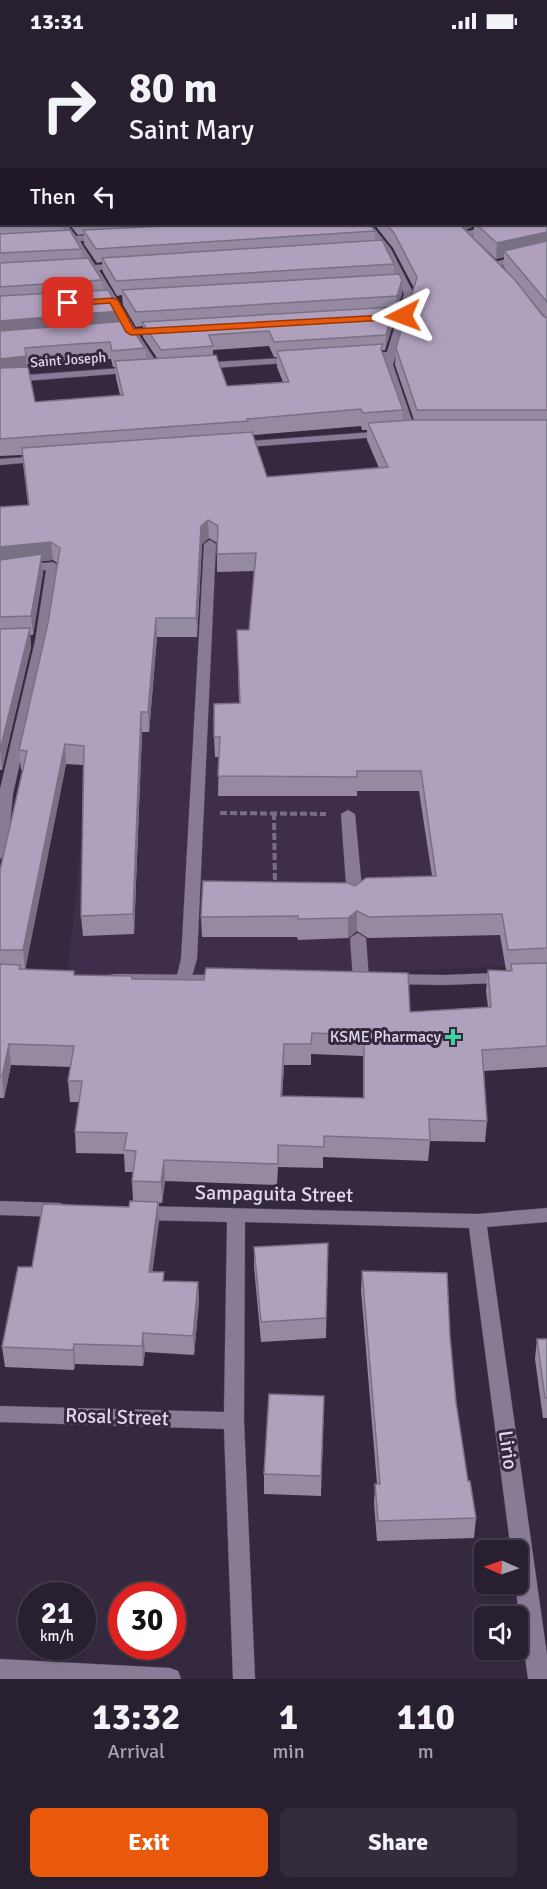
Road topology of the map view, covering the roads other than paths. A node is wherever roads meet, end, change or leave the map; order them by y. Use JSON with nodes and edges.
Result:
{"nodes":[{"id":1,"x":64,"y":225,"type":"edge"},
{"id":2,"x":368,"y":225,"type":"edge"},
{"id":3,"x":508,"y":225,"type":"edge"},
{"id":4,"x":110,"y":237,"type":"edge"},
{"id":5,"x":74,"y":239,"type":"junction"},
{"id":6,"x":42,"y":241,"type":"edge"},
{"id":7,"x":386,"y":249,"type":"junction"},
{"id":8,"x":374,"y":250,"type":"edge"},
{"id":9,"x":547,"y":251,"type":"edge"},
{"id":10,"x":493,"y":264,"type":"junction"},
{"id":11,"x":129,"y":265,"type":"edge"},
{"id":12,"x":94,"y":267,"type":"junction"},
{"id":13,"x":58,"y":270,"type":"edge"},
{"id":14,"x":501,"y":273,"type":"edge"},
{"id":15,"x":402,"y":283,"type":"junction"},
{"id":16,"x":390,"y":284,"type":"edge"},
{"id":17,"x":113,"y":300,"type":"junction"},
{"id":18,"x":125,"y":300,"type":"edge"},
{"id":19,"x":102,"y":301,"type":"edge"},
{"id":20,"x":403,"y":316,"type":"junction"},
{"id":21,"x":367,"y":318,"type":"edge"},
{"id":22,"x":178,"y":330,"type":"edge"},
{"id":23,"x":131,"y":332,"type":"junction"},
{"id":24,"x":107,"y":334,"type":"edge"},
{"id":25,"x":389,"y":354,"type":"junction"},
{"id":26,"x":354,"y":357,"type":"edge"},
{"id":27,"x":308,"y":360,"type":"edge"},
{"id":28,"x":191,"y":367,"type":"edge"},
{"id":29,"x":168,"y":368,"type":"edge"},
{"id":30,"x":156,"y":369,"type":"junction"},
{"id":31,"x":0,"y":380,"type":"edge"},
{"id":32,"x":223,"y":446,"type":"edge"},
{"id":33,"x":59,"y":458,"type":"edge"},
{"id":34,"x":0,"y":462,"type":"edge"},
{"id":35,"x":210,"y":544,"type":"dead end"},
{"id":36,"x":0,"y":572,"type":"edge"},
{"id":37,"x":3,"y":794,"type":"edge"},
{"id":38,"x":348,"y":814,"type":"road end"},
{"id":39,"x":0,"y":854,"type":"edge"},
{"id":40,"x":351,"y":897,"type":"edge"},
{"id":41,"x":358,"y":938,"type":"dead end"},
{"id":42,"x":547,"y":976,"type":"edge"},
{"id":43,"x":184,"y":979,"type":"junction"},
{"id":44,"x":339,"y":979,"type":"edge"},
{"id":45,"x":361,"y":979,"type":"junction"},
{"id":46,"x":102,"y":980,"type":"edge"},
{"id":47,"x":240,"y":980,"type":"edge"},
{"id":48,"x":0,"y":1208,"type":"edge"},
{"id":49,"x":82,"y":1211,"type":"edge"},
{"id":50,"x":118,"y":1212,"type":"edge"},
{"id":51,"x":547,"y":1215,"type":"edge"},
{"id":52,"x":236,"y":1216,"type":"junction"},
{"id":53,"x":477,"y":1221,"type":"junction"},
{"id":54,"x":0,"y":1414,"type":"edge"},
{"id":55,"x":234,"y":1421,"type":"junction"},
{"id":56,"x":0,"y":1670,"type":"edge"},
{"id":57,"x":170,"y":1679,"type":"edge"},
{"id":58,"x":244,"y":1679,"type":"edge"},
{"id":59,"x":539,"y":1679,"type":"edge"}],
"edges":[{"from":1,"to":5,"type":"street"},
{"from":2,"to":7,"type":"street"},
{"from":3,"to":10,"type":"street"},
{"from":4,"to":5,"type":"street"},
{"from":5,"to":6,"type":"street"},
{"from":5,"to":12,"type":"street"},
{"from":7,"to":8,"type":"street"},
{"from":7,"to":15,"type":"street"},
{"from":9,"to":10,"type":"street"},
{"from":10,"to":14,"type":"street"},
{"from":11,"to":12,"type":"street"},
{"from":12,"to":13,"type":"street"},
{"from":12,"to":17,"type":"street"},
{"from":15,"to":16,"type":"street"},
{"from":15,"to":20,"type":"street"},
{"from":17,"to":18,"type":"street"},
{"from":17,"to":19,"type":"street"},
{"from":17,"to":23,"type":"street"},
{"from":20,"to":21,"type":"street"},
{"from":20,"to":25,"type":"street"},
{"from":22,"to":23,"type":"street"},
{"from":23,"to":24,"type":"street"},
{"from":23,"to":30,"type":"street"},
{"from":25,"to":26,"type":"street"},
{"from":25,"to":32,"type":"street"},
{"from":27,"to":28,"type":"street"},
{"from":29,"to":30,"type":"street","name":"Saint Joseph"},
{"from":30,"to":31,"type":"street","name":"Saint Joseph"},
{"from":33,"to":34,"type":"street"},
{"from":35,"to":43,"type":"street"},
{"from":36,"to":37,"type":"street"},
{"from":37,"to":39,"type":"street"},
{"from":38,"to":40,"type":"street"},
{"from":41,"to":45,"type":"street"},
{"from":42,"to":45,"type":"street"},
{"from":43,"to":46,"type":"street"},
{"from":43,"to":47,"type":"street"},
{"from":44,"to":45,"type":"street"},
{"from":48,"to":49,"type":"street"},
{"from":50,"to":52,"type":"street","name":"Sampaguita Street"},
{"from":51,"to":53,"type":"street","name":"Sampaguita Street"},
{"from":52,"to":53,"type":"street","name":"Sampaguita Street"},
{"from":52,"to":55,"type":"street"},
{"from":53,"to":59,"type":"street","name":"Lirio"},
{"from":54,"to":55,"type":"street","name":"Rosal Street"},
{"from":55,"to":58,"type":"street"},
{"from":56,"to":57,"type":"street"}]}
